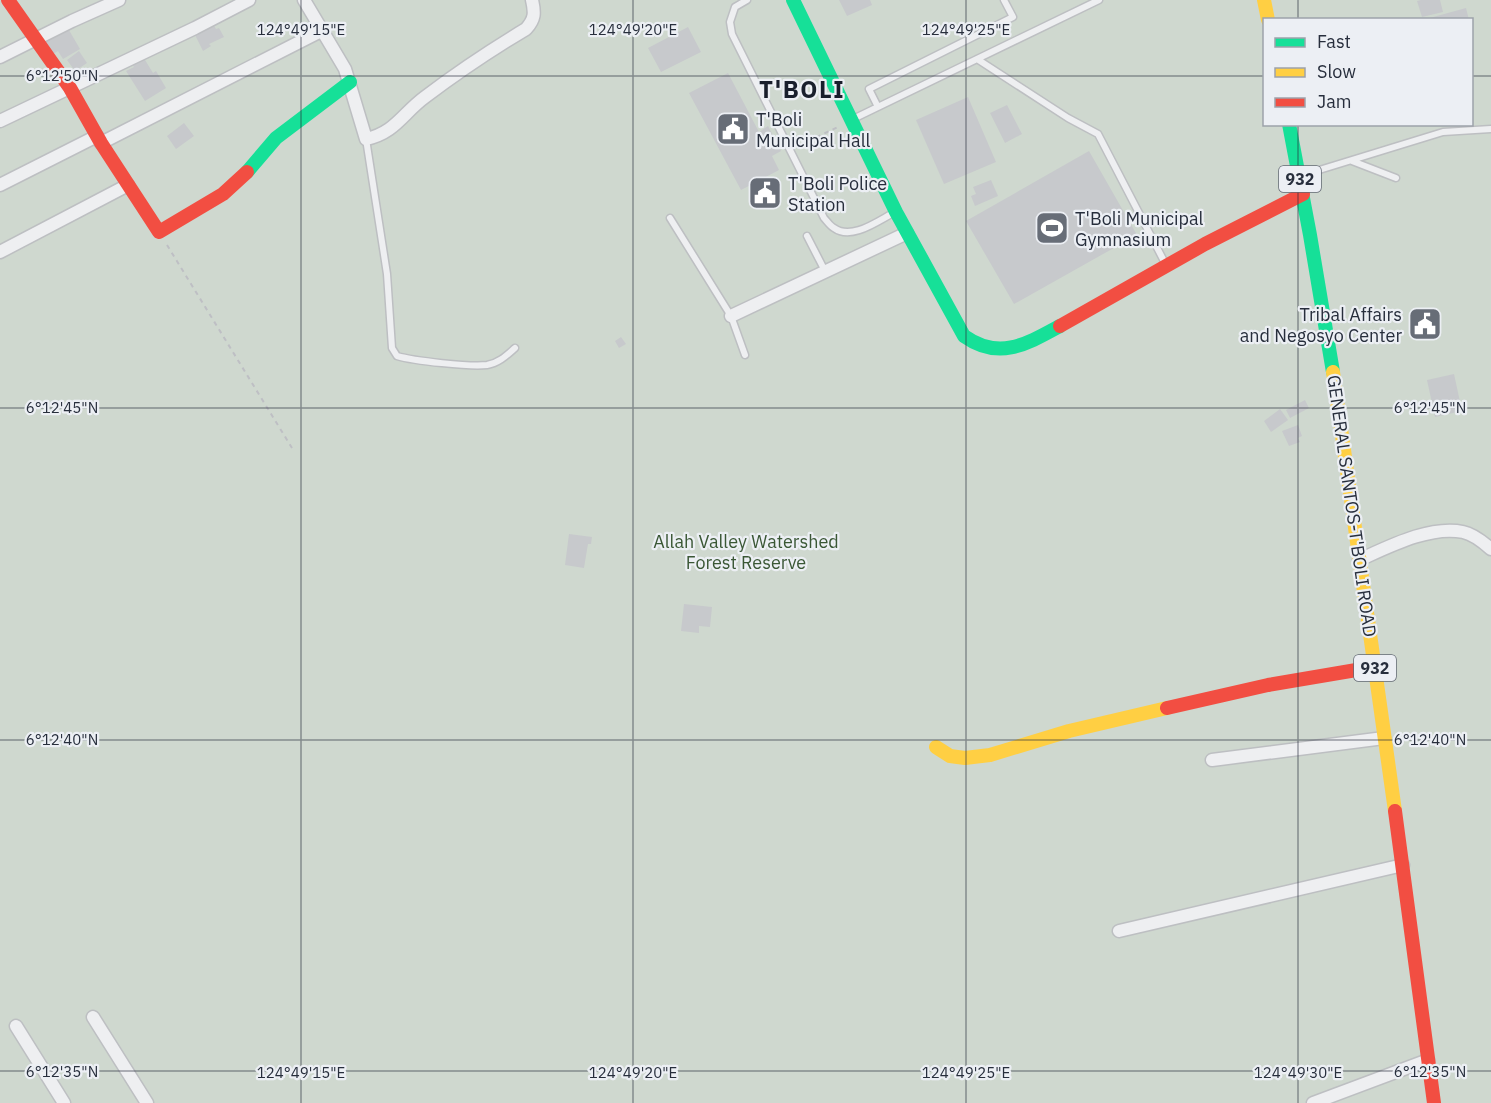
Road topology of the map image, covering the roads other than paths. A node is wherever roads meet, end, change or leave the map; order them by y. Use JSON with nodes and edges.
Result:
{"nodes":[{"id":1,"x":8,"y":0,"type":"edge"},
{"id":2,"x":118,"y":0,"type":"edge"},
{"id":3,"x":249,"y":0,"type":"edge"},
{"id":4,"x":304,"y":0,"type":"edge"},
{"id":5,"x":532,"y":0,"type":"edge"},
{"id":6,"x":747,"y":0,"type":"edge"},
{"id":7,"x":793,"y":0,"type":"edge"},
{"id":8,"x":1004,"y":0,"type":"edge"},
{"id":9,"x":1099,"y":0,"type":"edge"},
{"id":10,"x":1264,"y":0,"type":"edge"},
{"id":11,"x":1268,"y":18,"type":"edge"},
{"id":12,"x":323,"y":30,"type":"junction"},
{"id":13,"x":36,"y":39,"type":"junction"},
{"id":14,"x":0,"y":57,"type":"edge"},
{"id":15,"x":977,"y":59,"type":"junction"},
{"id":16,"x":350,"y":82,"type":"junction"},
{"id":17,"x":70,"y":88,"type":"junction"},
{"id":18,"x":878,"y":107,"type":"junction"},
{"id":19,"x":851,"y":120,"type":"junction"},
{"id":20,"x":0,"y":121,"type":"edge"},
{"id":21,"x":1289,"y":126,"type":"edge"},
{"id":22,"x":1491,"y":129,"type":"edge"},
{"id":23,"x":99,"y":139,"type":"junction"},
{"id":24,"x":366,"y":139,"type":"junction"},
{"id":25,"x":1352,"y":160,"type":"junction"},
{"id":26,"x":1300,"y":176,"type":"junction"},
{"id":27,"x":1396,"y":178,"type":"dead end"},
{"id":28,"x":0,"y":185,"type":"edge"},
{"id":29,"x":128,"y":185,"type":"junction"},
{"id":30,"x":1303,"y":194,"type":"junction"},
{"id":31,"x":896,"y":212,"type":"junction"},
{"id":32,"x":670,"y":218,"type":"dead end"},
{"id":33,"x":907,"y":233,"type":"junction"},
{"id":34,"x":807,"y":236,"type":"dead end"},
{"id":35,"x":0,"y":252,"type":"edge"},
{"id":36,"x":1166,"y":266,"type":"junction"},
{"id":37,"x":826,"y":272,"type":"junction"},
{"id":38,"x":731,"y":316,"type":"junction"},
{"id":39,"x":515,"y":348,"type":"dead end"},
{"id":40,"x":745,"y":355,"type":"dead end"},
{"id":41,"x":1491,"y":549,"type":"edge"},
{"id":42,"x":1359,"y":560,"type":"junction"},
{"id":43,"x":1374,"y":667,"type":"junction"},
{"id":44,"x":1384,"y":738,"type":"junction"},
{"id":45,"x":936,"y":747,"type":"dead end"},
{"id":46,"x":1212,"y":760,"type":"dead end"},
{"id":47,"x":1403,"y":865,"type":"junction"},
{"id":48,"x":1119,"y":931,"type":"dead end"},
{"id":49,"x":93,"y":1017,"type":"dead end"},
{"id":50,"x":16,"y":1026,"type":"dead end"},
{"id":51,"x":1428,"y":1060,"type":"junction"},
{"id":52,"x":64,"y":1103,"type":"edge"},
{"id":53,"x":147,"y":1103,"type":"edge"},
{"id":54,"x":1313,"y":1103,"type":"edge"},
{"id":55,"x":1434,"y":1103,"type":"edge"}],
"edges":[{"from":1,"to":13,"type":"street"},
{"from":2,"to":13,"type":"street"},
{"from":3,"to":17,"type":"street"},
{"from":4,"to":12,"type":"street"},
{"from":5,"to":24,"type":"street"},
{"from":6,"to":31,"type":"lane"},
{"from":7,"to":19,"type":"street"},
{"from":8,"to":18,"type":"lane"},
{"from":9,"to":15,"type":"lane"},
{"from":10,"to":11,"type":"street"},
{"from":12,"to":16,"type":"street"},
{"from":12,"to":23,"type":"street"},
{"from":13,"to":14,"type":"street"},
{"from":13,"to":17,"type":"street"},
{"from":15,"to":18,"type":"lane"},
{"from":15,"to":36,"type":"lane"},
{"from":16,"to":24,"type":"street"},
{"from":16,"to":29,"type":"street"},
{"from":17,"to":20,"type":"street"},
{"from":17,"to":23,"type":"street"},
{"from":18,"to":19,"type":"lane"},
{"from":19,"to":31,"type":"street"},
{"from":21,"to":26,"type":"street","name":"GENERAL SANTOS-T'BOLI ROAD","number":"932"},
{"from":22,"to":25,"type":"lane"},
{"from":23,"to":28,"type":"street"},
{"from":23,"to":29,"type":"street"},
{"from":24,"to":39,"type":"lane"},
{"from":25,"to":26,"type":"lane"},
{"from":25,"to":27,"type":"lane"},
{"from":26,"to":30,"type":"street","name":"GENERAL SANTOS-T'BOLI ROAD","number":"932"},
{"from":29,"to":35,"type":"street"},
{"from":30,"to":36,"type":"street"},
{"from":30,"to":42,"type":"street","name":"GENERAL SANTOS-T'BOLI ROAD","number":"932"},
{"from":31,"to":33,"type":"street"},
{"from":32,"to":38,"type":"lane"},
{"from":33,"to":36,"type":"street"},
{"from":33,"to":37,"type":"street"},
{"from":34,"to":37,"type":"lane"},
{"from":37,"to":38,"type":"street"},
{"from":38,"to":40,"type":"lane"},
{"from":41,"to":42,"type":"street"},
{"from":42,"to":43,"type":"street","name":"GENERAL SANTOS-T'BOLI ROAD","number":"932"},
{"from":43,"to":44,"type":"street","name":"GENERAL SANTOS-T'BOLI ROAD","number":"932"},
{"from":43,"to":45,"type":"street"},
{"from":44,"to":46,"type":"street"},
{"from":44,"to":47,"type":"street","name":"GENERAL SANTOS-T'BOLI ROAD","number":"932"},
{"from":47,"to":48,"type":"street"},
{"from":47,"to":51,"type":"street","name":"GENERAL SANTOS-T'BOLI ROAD","number":"932"},
{"from":49,"to":53,"type":"street"},
{"from":50,"to":52,"type":"street"},
{"from":51,"to":54,"type":"street"},
{"from":51,"to":55,"type":"street","name":"GENERAL SANTOS-T'BOLI ROAD","number":"932"}]}
